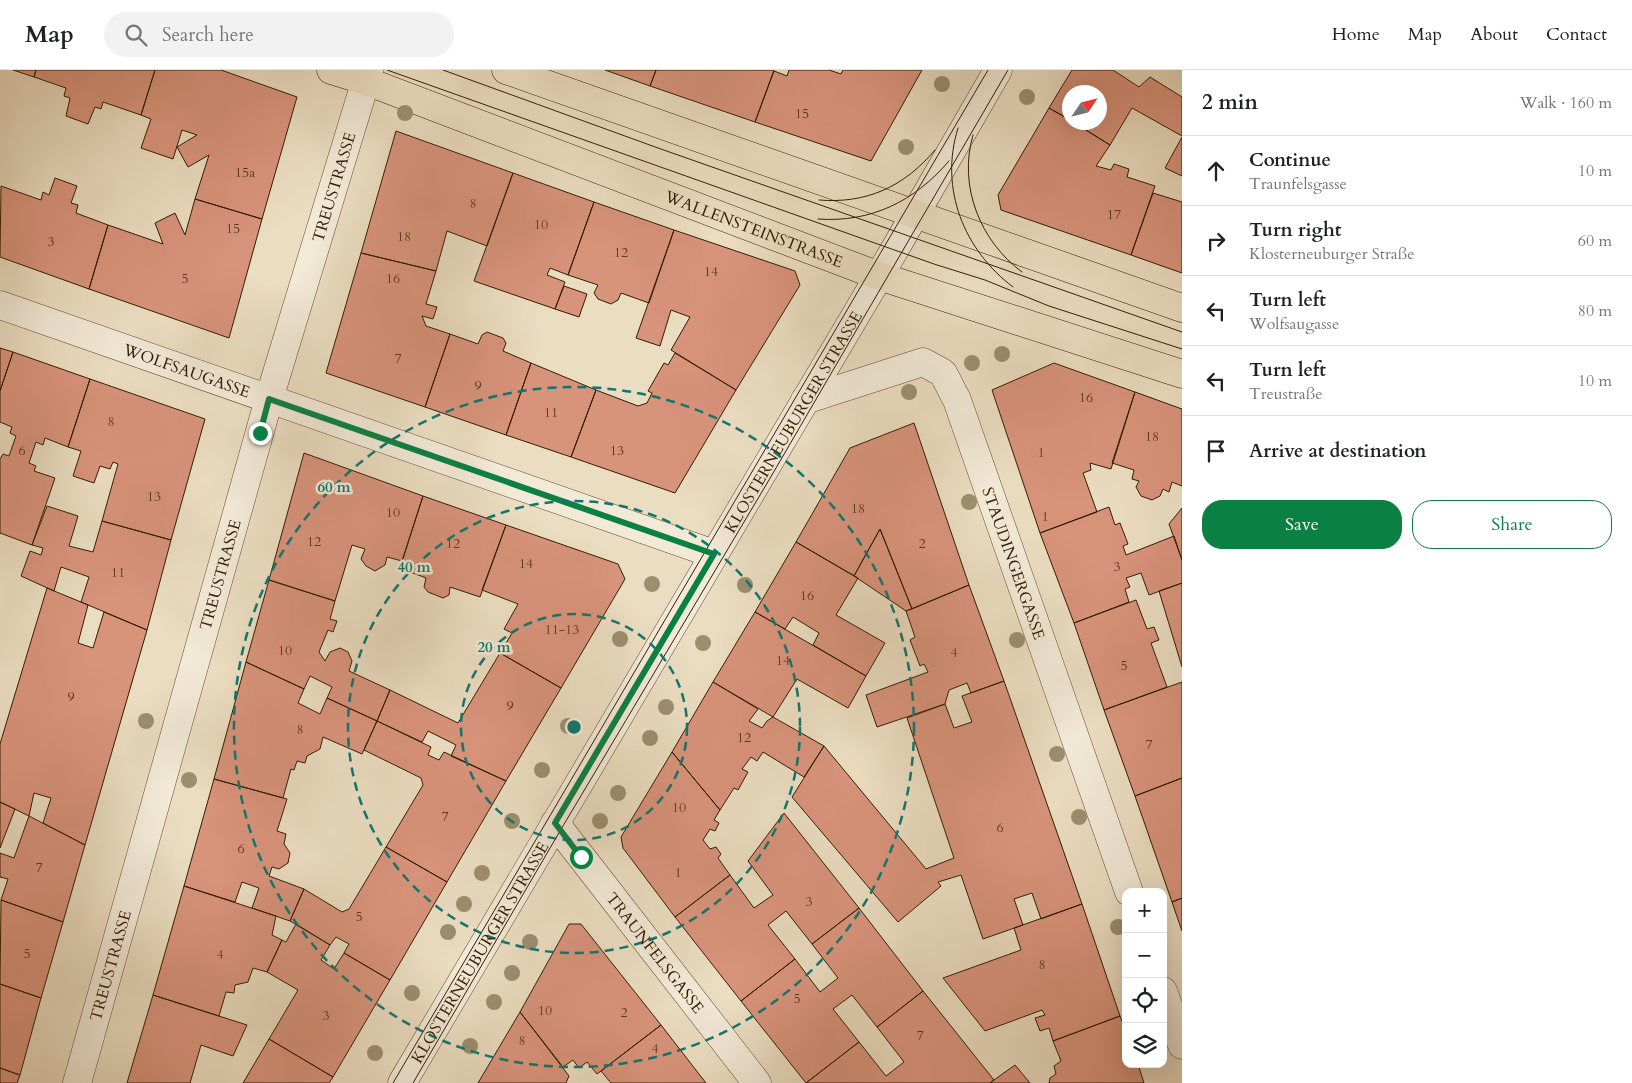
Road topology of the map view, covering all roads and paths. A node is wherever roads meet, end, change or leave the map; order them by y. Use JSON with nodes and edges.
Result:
{"nodes":[{"id":1,"x":331,"y":70,"type":"edge"},
{"id":2,"x":506,"y":70,"type":"edge"},
{"id":3,"x":998,"y":70,"type":"edge"},
{"id":4,"x":367,"y":75,"type":"edge"},
{"id":5,"x":915,"y":214,"type":"junction"},
{"id":6,"x":879,"y":276,"type":"junction"},
{"id":7,"x":0,"y":305,"type":"edge"},
{"id":8,"x":1182,"y":308,"type":"edge"},
{"id":9,"x":1182,"y":374,"type":"edge"},
{"id":10,"x":269,"y":399,"type":"junction"},
{"id":11,"x":805,"y":400,"type":"junction"},
{"id":12,"x":714,"y":554,"type":"junction"},
{"id":13,"x":555,"y":823,"type":"junction"},
{"id":14,"x":1128,"y":888,"type":"edge"},
{"id":15,"x":1167,"y":1002,"type":"edge"},
{"id":16,"x":1182,"y":1045,"type":"edge"},
{"id":17,"x":77,"y":1083,"type":"edge"},
{"id":18,"x":402,"y":1083,"type":"edge"},
{"id":19,"x":757,"y":1083,"type":"edge"}],
"edges":[{"from":1,"to":4,"type":"main road","name":"WALLENSTEINSTRASSE"},
{"from":2,"to":5,"type":"main road"},
{"from":3,"to":5,"type":"street","name":"KLOSTERNEUBURGER STRASSE"},
{"from":4,"to":6,"type":"main road","name":"WALLENSTEINSTRASSE"},
{"from":4,"to":10,"type":"street","name":"TREUSTRASSE"},
{"from":5,"to":6,"type":"street","name":"KLOSTERNEUBURGER STRASSE"},
{"from":5,"to":8,"type":"main road"},
{"from":6,"to":9,"type":"main road","name":"WALLENSTEINSTRASSE"},
{"from":6,"to":11,"type":"street","name":"KLOSTERNEUBURGER STRASSE"},
{"from":7,"to":10,"type":"street","name":"WOLFSAUGASSE"},
{"from":10,"to":12,"type":"street","name":"WOLFSAUGASSE"},
{"from":10,"to":17,"type":"street","name":"TREUSTRASSE"},
{"from":11,"to":12,"type":"street","name":"KLOSTERNEUBURGER STRASSE"},
{"from":11,"to":14,"type":"street","name":"STAUDINGERGASSE"},
{"from":12,"to":13,"type":"street","name":"KLOSTERNEUBURGER STRASSE"},
{"from":13,"to":18,"type":"street","name":"KLOSTERNEUBURGER STRASSE"},
{"from":13,"to":19,"type":"street","name":"TRAUNFELSGASSE"},
{"from":15,"to":16,"type":"street"}]}
